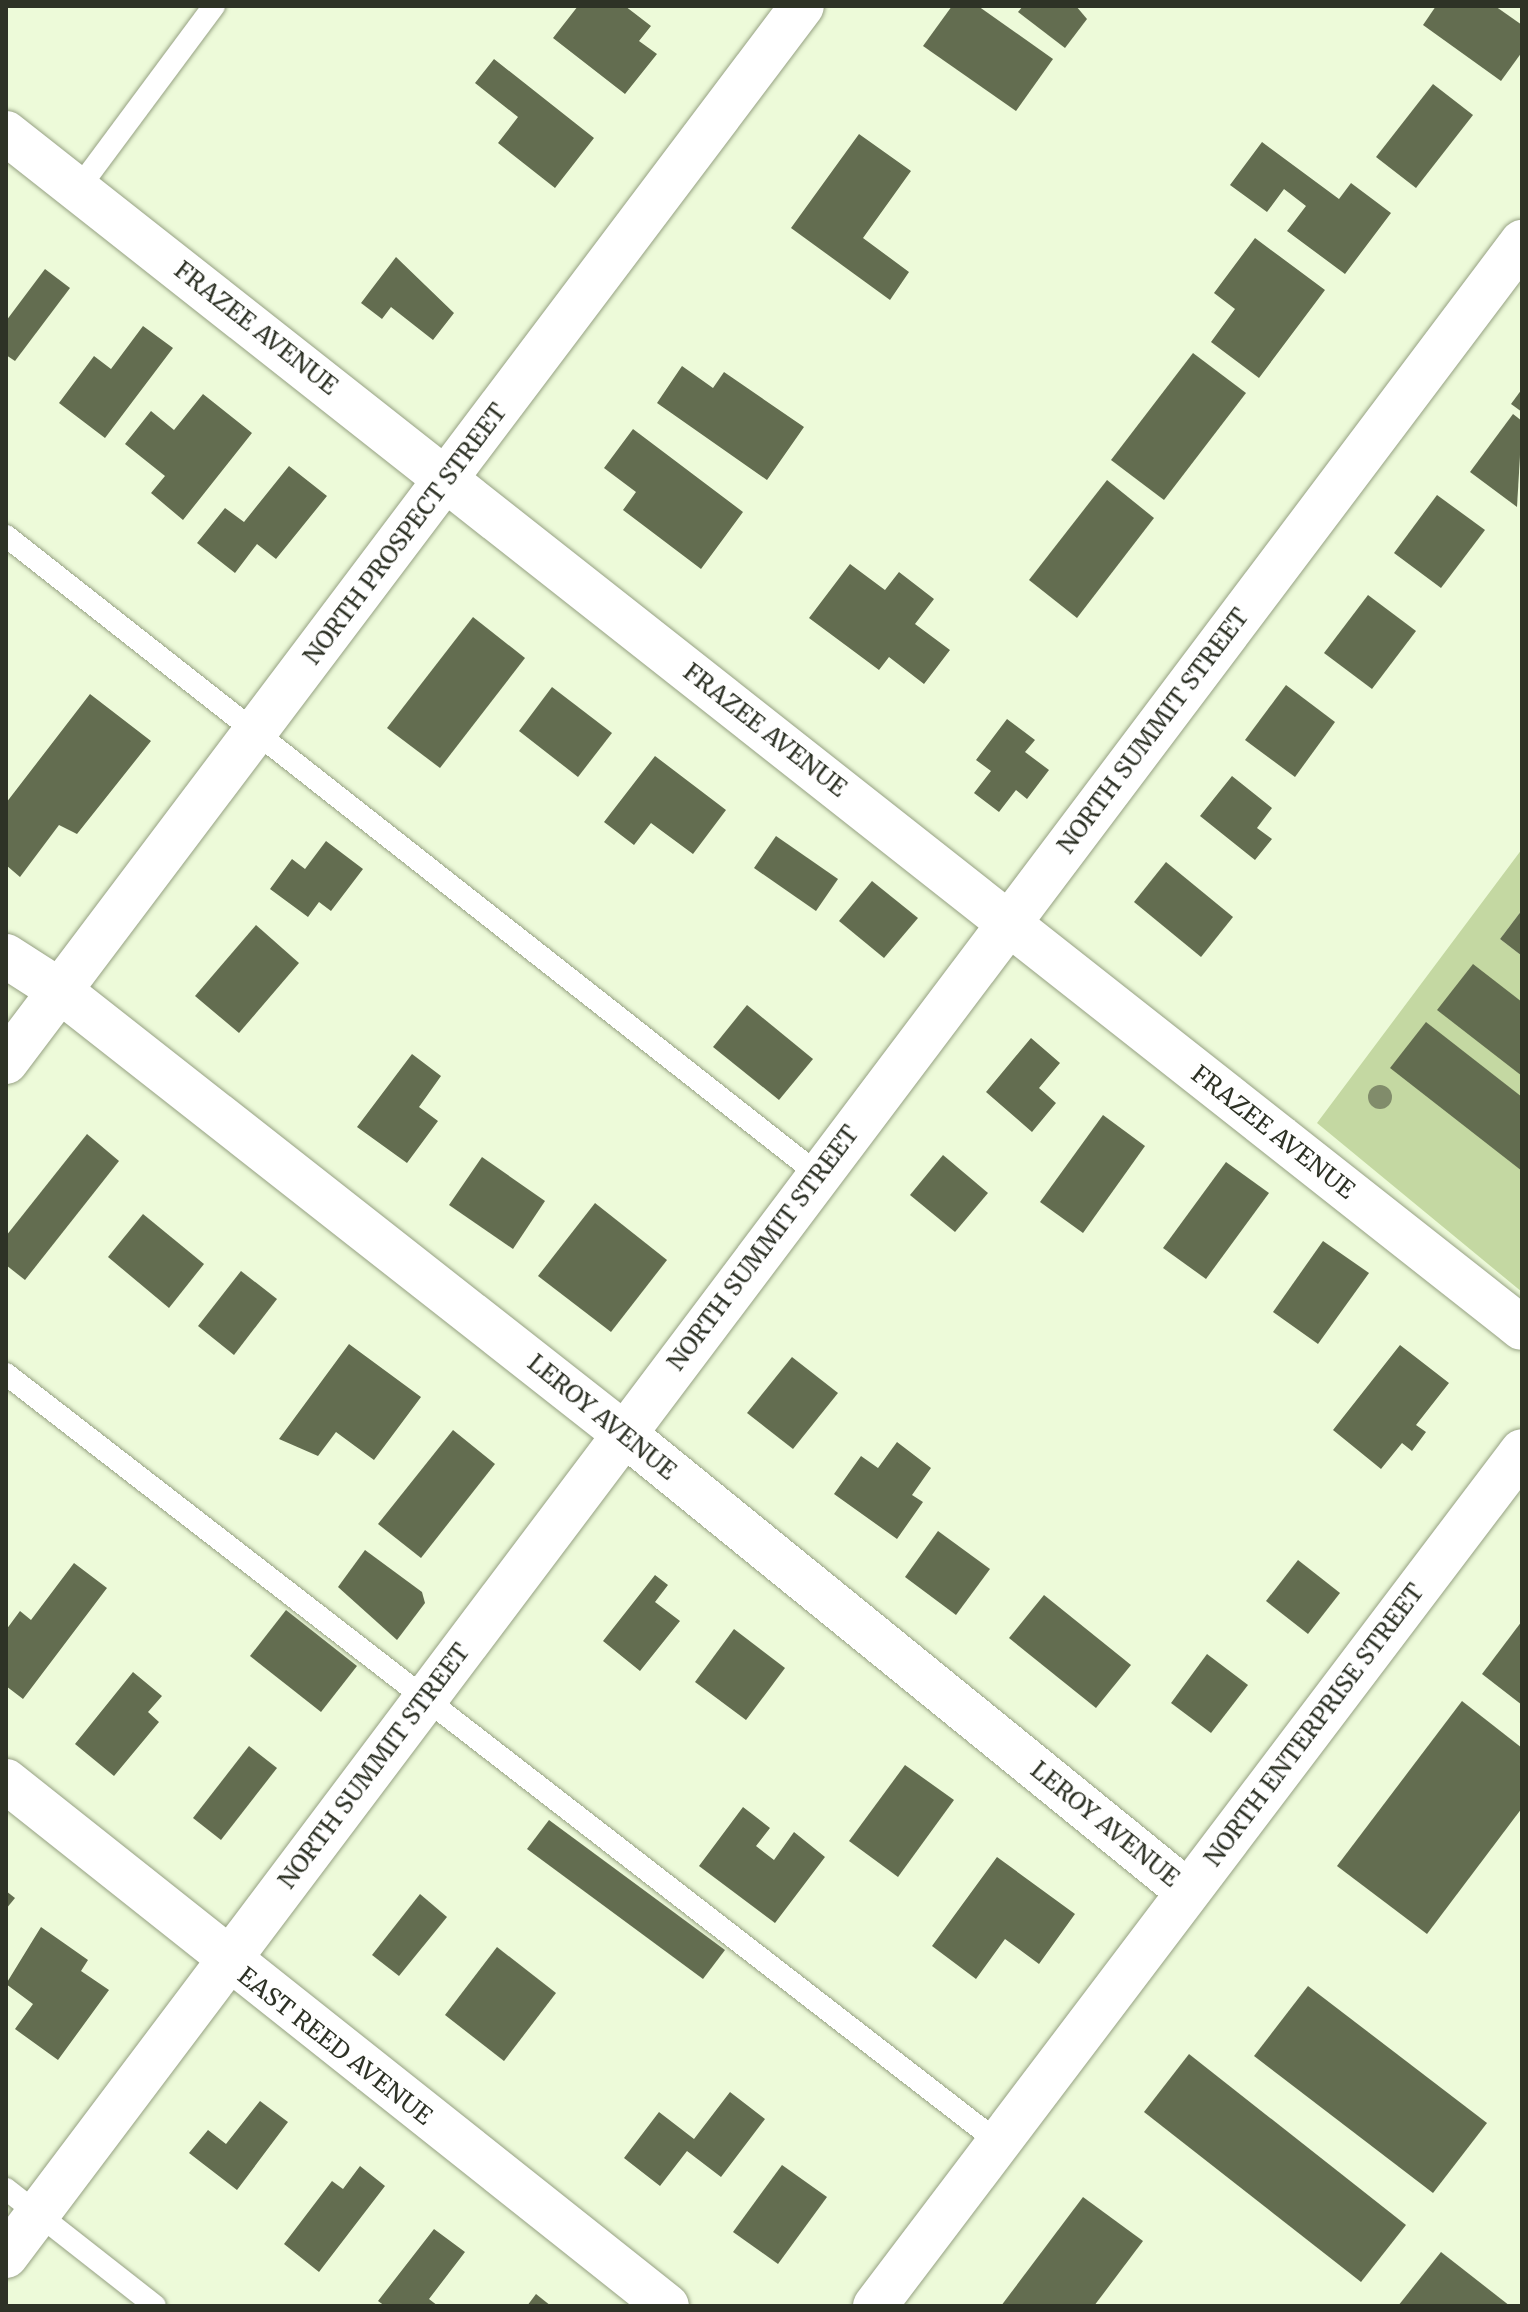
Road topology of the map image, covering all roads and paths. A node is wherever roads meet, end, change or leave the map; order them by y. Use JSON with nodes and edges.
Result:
{"nodes":[{"id":1,"x":214,"y":6,"type":"edge"},
{"id":2,"x":802,"y":6,"type":"edge"},
{"id":3,"x":6,"y":133,"type":"edge"},
{"id":4,"x":78,"y":189,"type":"junction"},
{"id":5,"x":1522,"y":242,"type":"edge"},
{"id":6,"x":447,"y":478,"type":"junction"},
{"id":7,"x":6,"y":536,"type":"edge"},
{"id":8,"x":254,"y":734,"type":"junction"},
{"id":9,"x":1009,"y":923,"type":"junction"},
{"id":10,"x":6,"y":956,"type":"edge"},
{"id":11,"x":59,"y":990,"type":"junction"},
{"id":12,"x":6,"y":1062,"type":"edge"},
{"id":13,"x":819,"y":1175,"type":"junction"},
{"id":14,"x":1522,"y":1328,"type":"edge"},
{"id":15,"x":6,"y":1374,"type":"edge"},
{"id":16,"x":623,"y":1433,"type":"junction"},
{"id":17,"x":1522,"y":1451,"type":"edge"},
{"id":18,"x":424,"y":1700,"type":"junction"},
{"id":19,"x":6,"y":1781,"type":"edge"},
{"id":20,"x":1187,"y":1891,"type":"junction"},
{"id":21,"x":227,"y":1961,"type":"junction"},
{"id":22,"x":998,"y":2142,"type":"junction"},
{"id":23,"x":22,"y":2201,"type":"edge"},
{"id":24,"x":6,"y":2256,"type":"edge"},
{"id":25,"x":155,"y":2306,"type":"edge"},
{"id":26,"x":667,"y":2306,"type":"edge"},
{"id":27,"x":875,"y":2306,"type":"edge"}],
"edges":[{"from":1,"to":4,"type":"lane"},
{"from":2,"to":6,"type":"street","name":"NORTH PROSPECT STREET"},
{"from":3,"to":4,"type":"street","name":"FRAZEE AVENUE"},
{"from":4,"to":6,"type":"street","name":"FRAZEE AVENUE"},
{"from":5,"to":9,"type":"street","name":"NORTH SUMMIT STREET"},
{"from":6,"to":8,"type":"street","name":"NORTH PROSPECT STREET"},
{"from":6,"to":9,"type":"street","name":"FRAZEE AVENUE"},
{"from":7,"to":8,"type":"lane"},
{"from":8,"to":11,"type":"street","name":"NORTH PROSPECT STREET"},
{"from":8,"to":13,"type":"lane"},
{"from":9,"to":13,"type":"street","name":"NORTH SUMMIT STREET"},
{"from":9,"to":14,"type":"street","name":"FRAZEE AVENUE"},
{"from":10,"to":11,"type":"street","name":"LEROY AVENUE"},
{"from":11,"to":12,"type":"street","name":"NORTH PROSPECT STREET"},
{"from":11,"to":16,"type":"street","name":"LEROY AVENUE"},
{"from":13,"to":16,"type":"street","name":"NORTH SUMMIT STREET"},
{"from":15,"to":18,"type":"lane"},
{"from":16,"to":18,"type":"street","name":"NORTH SUMMIT STREET"},
{"from":16,"to":20,"type":"street","name":"LEROY AVENUE"},
{"from":17,"to":20,"type":"street","name":"NORTH ENTERPRISE STREET"},
{"from":18,"to":21,"type":"street","name":"NORTH SUMMIT STREET"},
{"from":18,"to":22,"type":"lane"},
{"from":19,"to":21,"type":"street","name":"EAST REED AVENUE"},
{"from":20,"to":22,"type":"street","name":"NORTH ENTERPRISE STREET"},
{"from":21,"to":23,"type":"street","name":"NORTH SUMMIT STREET"},
{"from":21,"to":26,"type":"street","name":"EAST REED AVENUE"},
{"from":22,"to":27,"type":"street","name":"NORTH ENTERPRISE STREET"},
{"from":23,"to":24,"type":"street","name":"NORTH SUMMIT STREET"},
{"from":23,"to":25,"type":"lane"}]}
